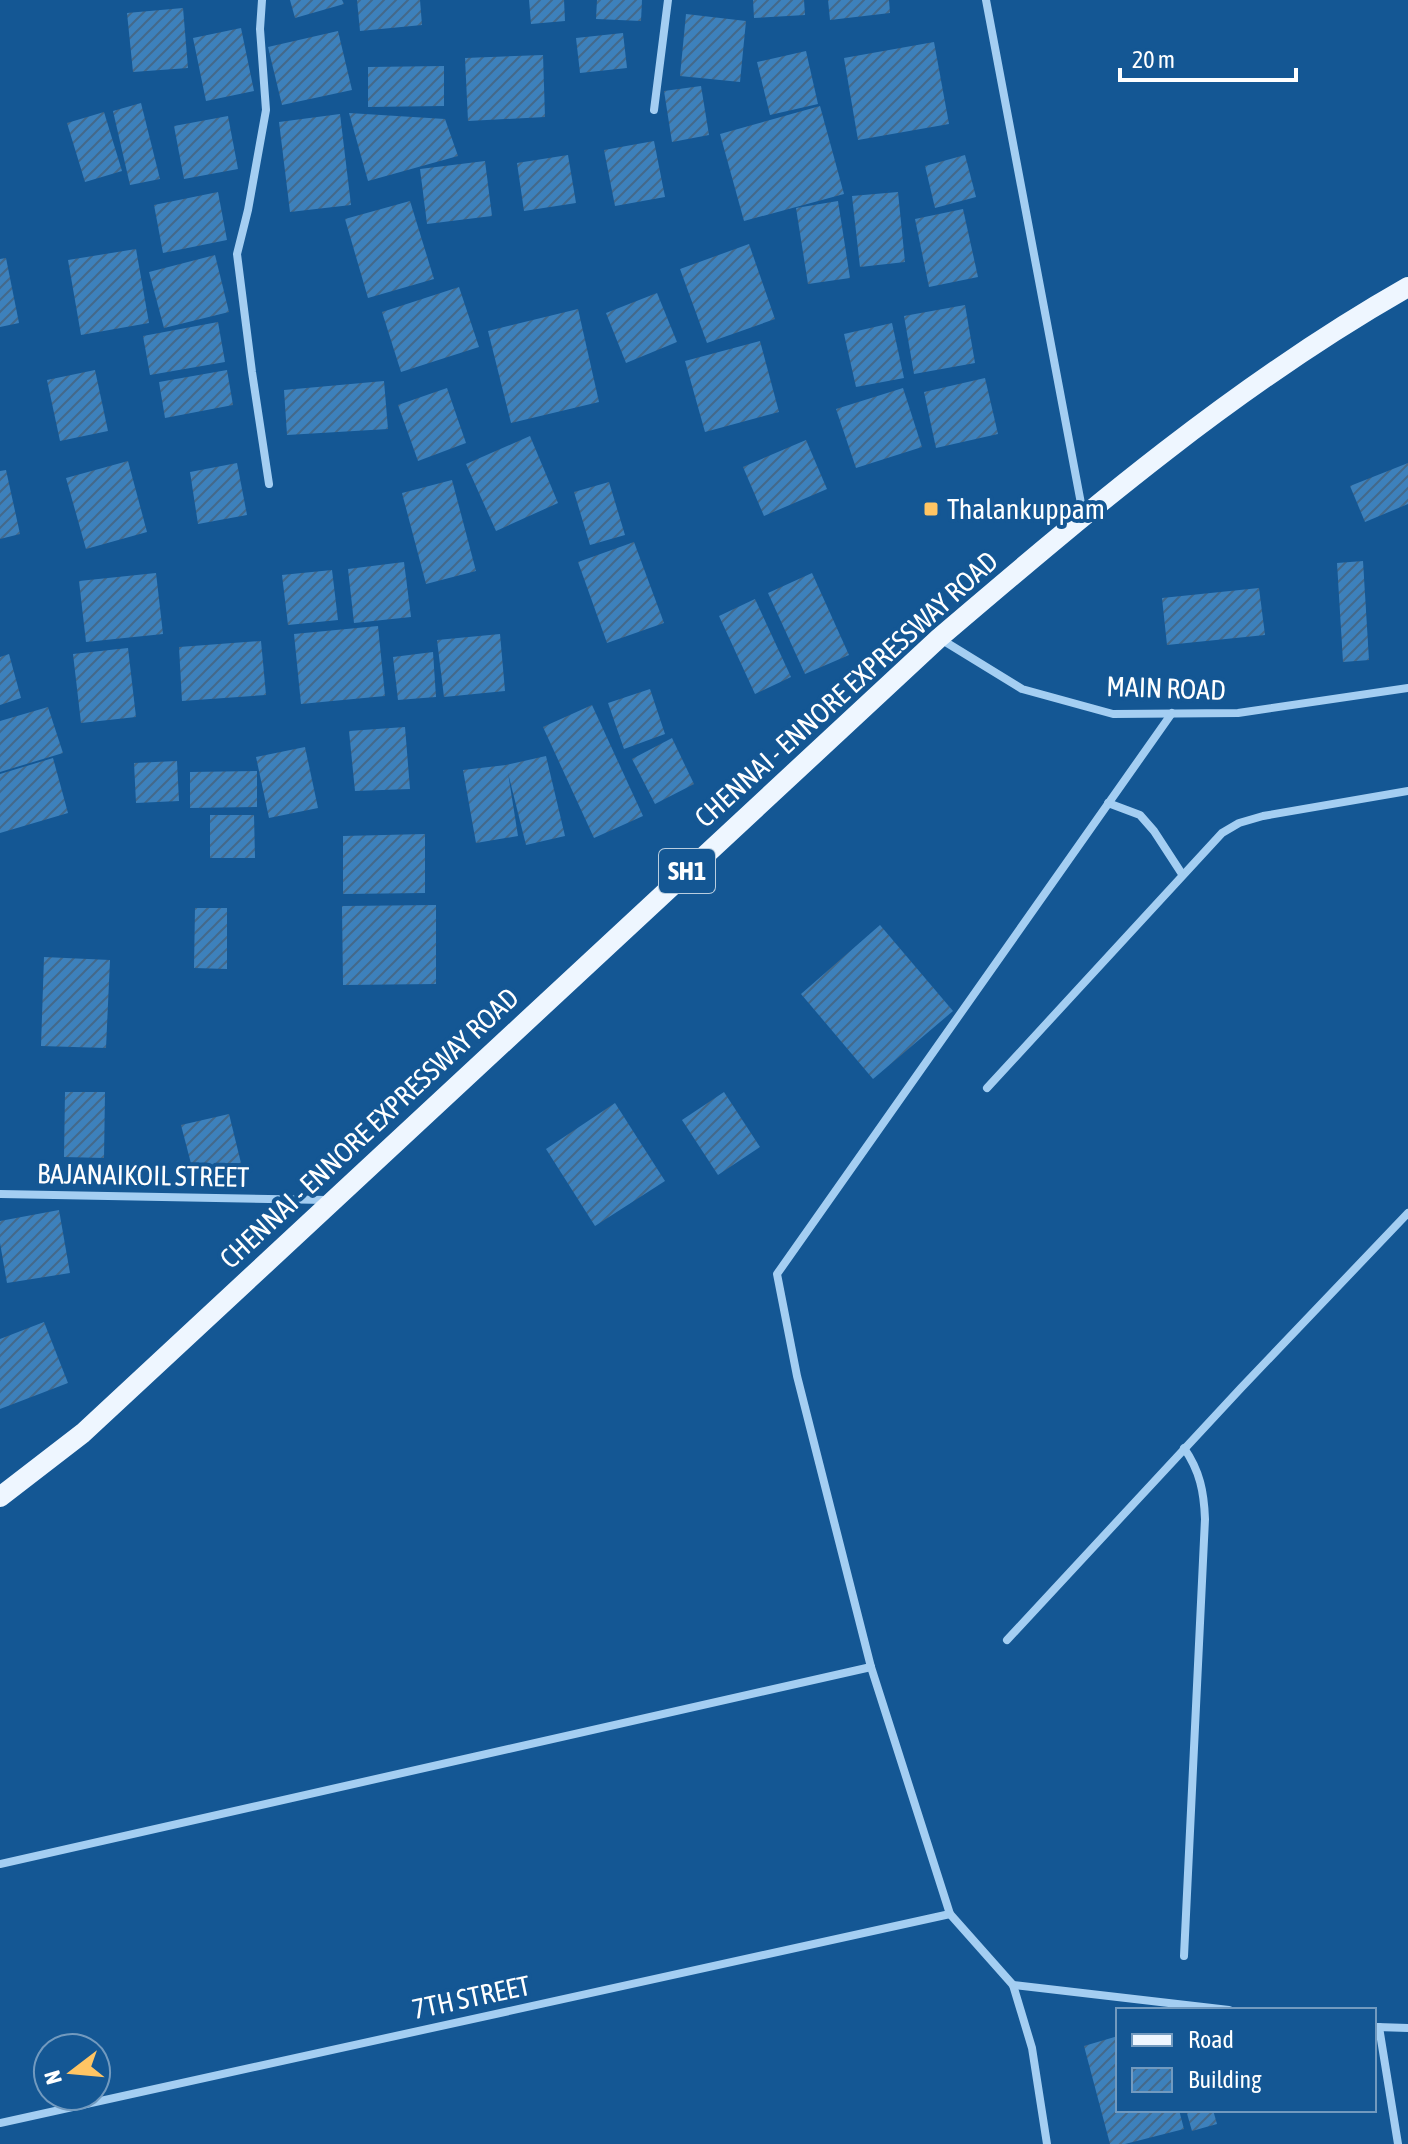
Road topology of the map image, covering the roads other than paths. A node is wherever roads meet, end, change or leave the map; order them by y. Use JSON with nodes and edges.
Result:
{"nodes":[{"id":1,"x":262,"y":0,"type":"edge"},
{"id":2,"x":668,"y":0,"type":"edge"},
{"id":3,"x":986,"y":0,"type":"edge"},
{"id":4,"x":654,"y":110,"type":"dead end"},
{"id":5,"x":1408,"y":287,"type":"edge"},
{"id":6,"x":269,"y":484,"type":"dead end"},
{"id":7,"x":1083,"y":516,"type":"junction"},
{"id":8,"x":939,"y":638,"type":"junction"},
{"id":9,"x":1408,"y":688,"type":"edge"},
{"id":10,"x":1172,"y":713,"type":"junction"},
{"id":11,"x":1408,"y":791,"type":"edge"},
{"id":12,"x":1108,"y":803,"type":"junction"},
{"id":13,"x":1182,"y":874,"type":"junction"},
{"id":14,"x":987,"y":1088,"type":"dead end"},
{"id":15,"x":0,"y":1194,"type":"edge"},
{"id":16,"x":333,"y":1200,"type":"junction"},
{"id":17,"x":1408,"y":1213,"type":"edge"},
{"id":18,"x":1184,"y":1448,"type":"junction"},
{"id":19,"x":0,"y":1497,"type":"edge"},
{"id":20,"x":1007,"y":1640,"type":"dead end"},
{"id":21,"x":871,"y":1667,"type":"junction"},
{"id":22,"x":0,"y":1864,"type":"edge"},
{"id":23,"x":950,"y":1914,"type":"junction"},
{"id":24,"x":1184,"y":1956,"type":"dead end"},
{"id":25,"x":1013,"y":1985,"type":"junction"},
{"id":26,"x":1212,"y":2008,"type":"edge"},
{"id":27,"x":1376,"y":2027,"type":"edge"},
{"id":28,"x":1408,"y":2028,"type":"edge"},
{"id":29,"x":0,"y":2123,"type":"edge"},
{"id":30,"x":1047,"y":2144,"type":"edge"},
{"id":31,"x":1398,"y":2144,"type":"edge"}],
"edges":[{"from":1,"to":6,"type":"street"},
{"from":2,"to":4,"type":"street"},
{"from":3,"to":7,"type":"street"},
{"from":5,"to":7,"type":"main road","name":"CHENNAI - ENNORE EXPRESSWAY ROAD","number":"SH1"},
{"from":7,"to":8,"type":"main road","name":"CHENNAI - ENNORE EXPRESSWAY ROAD","number":"SH1"},
{"from":8,"to":10,"type":"street","name":"MAIN ROAD"},
{"from":8,"to":16,"type":"main road","name":"CHENNAI - ENNORE EXPRESSWAY ROAD","number":"SH1"},
{"from":9,"to":10,"type":"street","name":"MAIN ROAD"},
{"from":10,"to":12,"type":"street"},
{"from":11,"to":13,"type":"street"},
{"from":12,"to":13,"type":"street"},
{"from":12,"to":21,"type":"street"},
{"from":13,"to":14,"type":"street"},
{"from":15,"to":16,"type":"street","name":"BAJANAIKOIL STREET"},
{"from":16,"to":19,"type":"main road","name":"CHENNAI - ENNORE EXPRESSWAY ROAD","number":"SH1"},
{"from":17,"to":18,"type":"street"},
{"from":18,"to":20,"type":"street"},
{"from":18,"to":24,"type":"street"},
{"from":21,"to":22,"type":"street"},
{"from":21,"to":23,"type":"street"},
{"from":23,"to":25,"type":"street"},
{"from":23,"to":29,"type":"street","name":"7TH STREET"},
{"from":25,"to":26,"type":"street"},
{"from":25,"to":30,"type":"street"},
{"from":27,"to":28,"type":"street"},
{"from":27,"to":31,"type":"street"}]}
